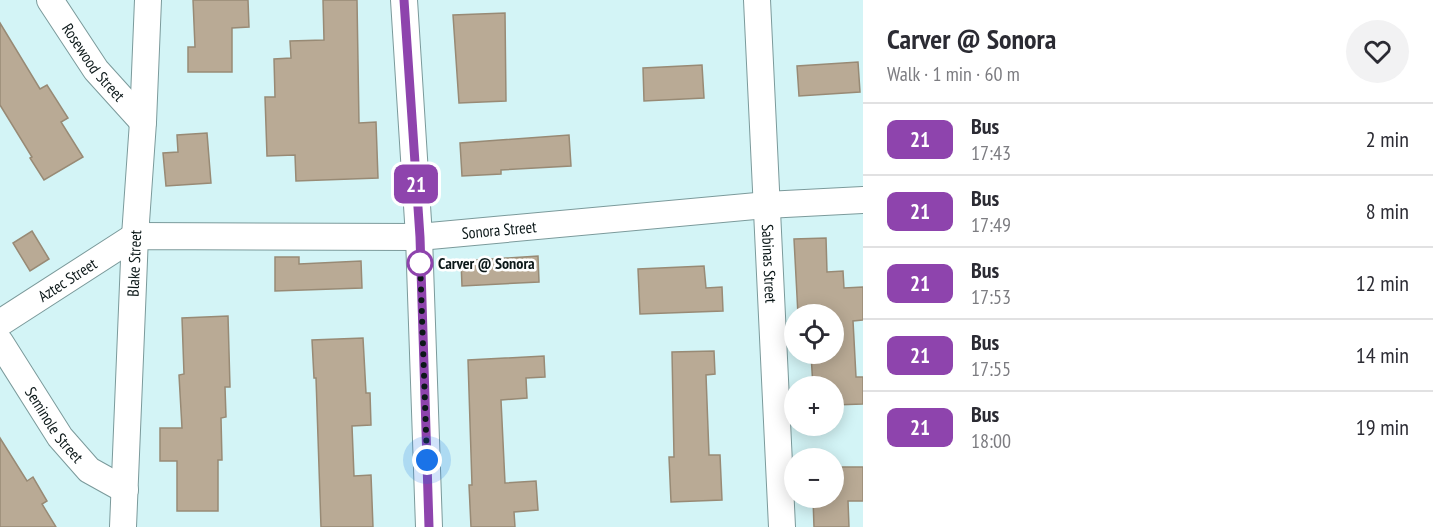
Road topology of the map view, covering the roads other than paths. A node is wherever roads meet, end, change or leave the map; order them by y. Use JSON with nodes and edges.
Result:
{"nodes":[{"id":1,"x":50,"y":0,"type":"edge"},
{"id":2,"x":148,"y":0,"type":"edge"},
{"id":3,"x":404,"y":0,"type":"edge"},
{"id":4,"x":757,"y":0,"type":"edge"},
{"id":5,"x":143,"y":122,"type":"junction"},
{"id":6,"x":863,"y":200,"type":"edge"},
{"id":7,"x":766,"y":205,"type":"junction"},
{"id":8,"x":135,"y":236,"type":"junction"},
{"id":9,"x":420,"y":237,"type":"junction"},
{"id":10,"x":0,"y":323,"type":"edge"},
{"id":11,"x":0,"y":342,"type":"edge"},
{"id":12,"x":124,"y":490,"type":"junction"},
{"id":13,"x":123,"y":527,"type":"edge"},
{"id":14,"x":429,"y":527,"type":"edge"},
{"id":15,"x":782,"y":527,"type":"edge"}],
"edges":[{"from":1,"to":5,"type":"street","name":"Rosewood Street"},
{"from":2,"to":5,"type":"street","name":"Blake Street"},
{"from":3,"to":9,"type":"street"},
{"from":4,"to":7,"type":"street","name":"Sabinas Street"},
{"from":5,"to":8,"type":"street","name":"Blake Street"},
{"from":6,"to":7,"type":"street","name":"Sonora Street"},
{"from":7,"to":9,"type":"street","name":"Sonora Street"},
{"from":7,"to":15,"type":"street","name":"Sabinas Street"},
{"from":8,"to":9,"type":"street","name":"Sonora Street"},
{"from":8,"to":10,"type":"street","name":"Aztec Street"},
{"from":8,"to":12,"type":"street","name":"Blake Street"},
{"from":9,"to":14,"type":"street"},
{"from":11,"to":12,"type":"street","name":"Seminole Street"},
{"from":12,"to":13,"type":"street","name":"Blake Street"}]}
